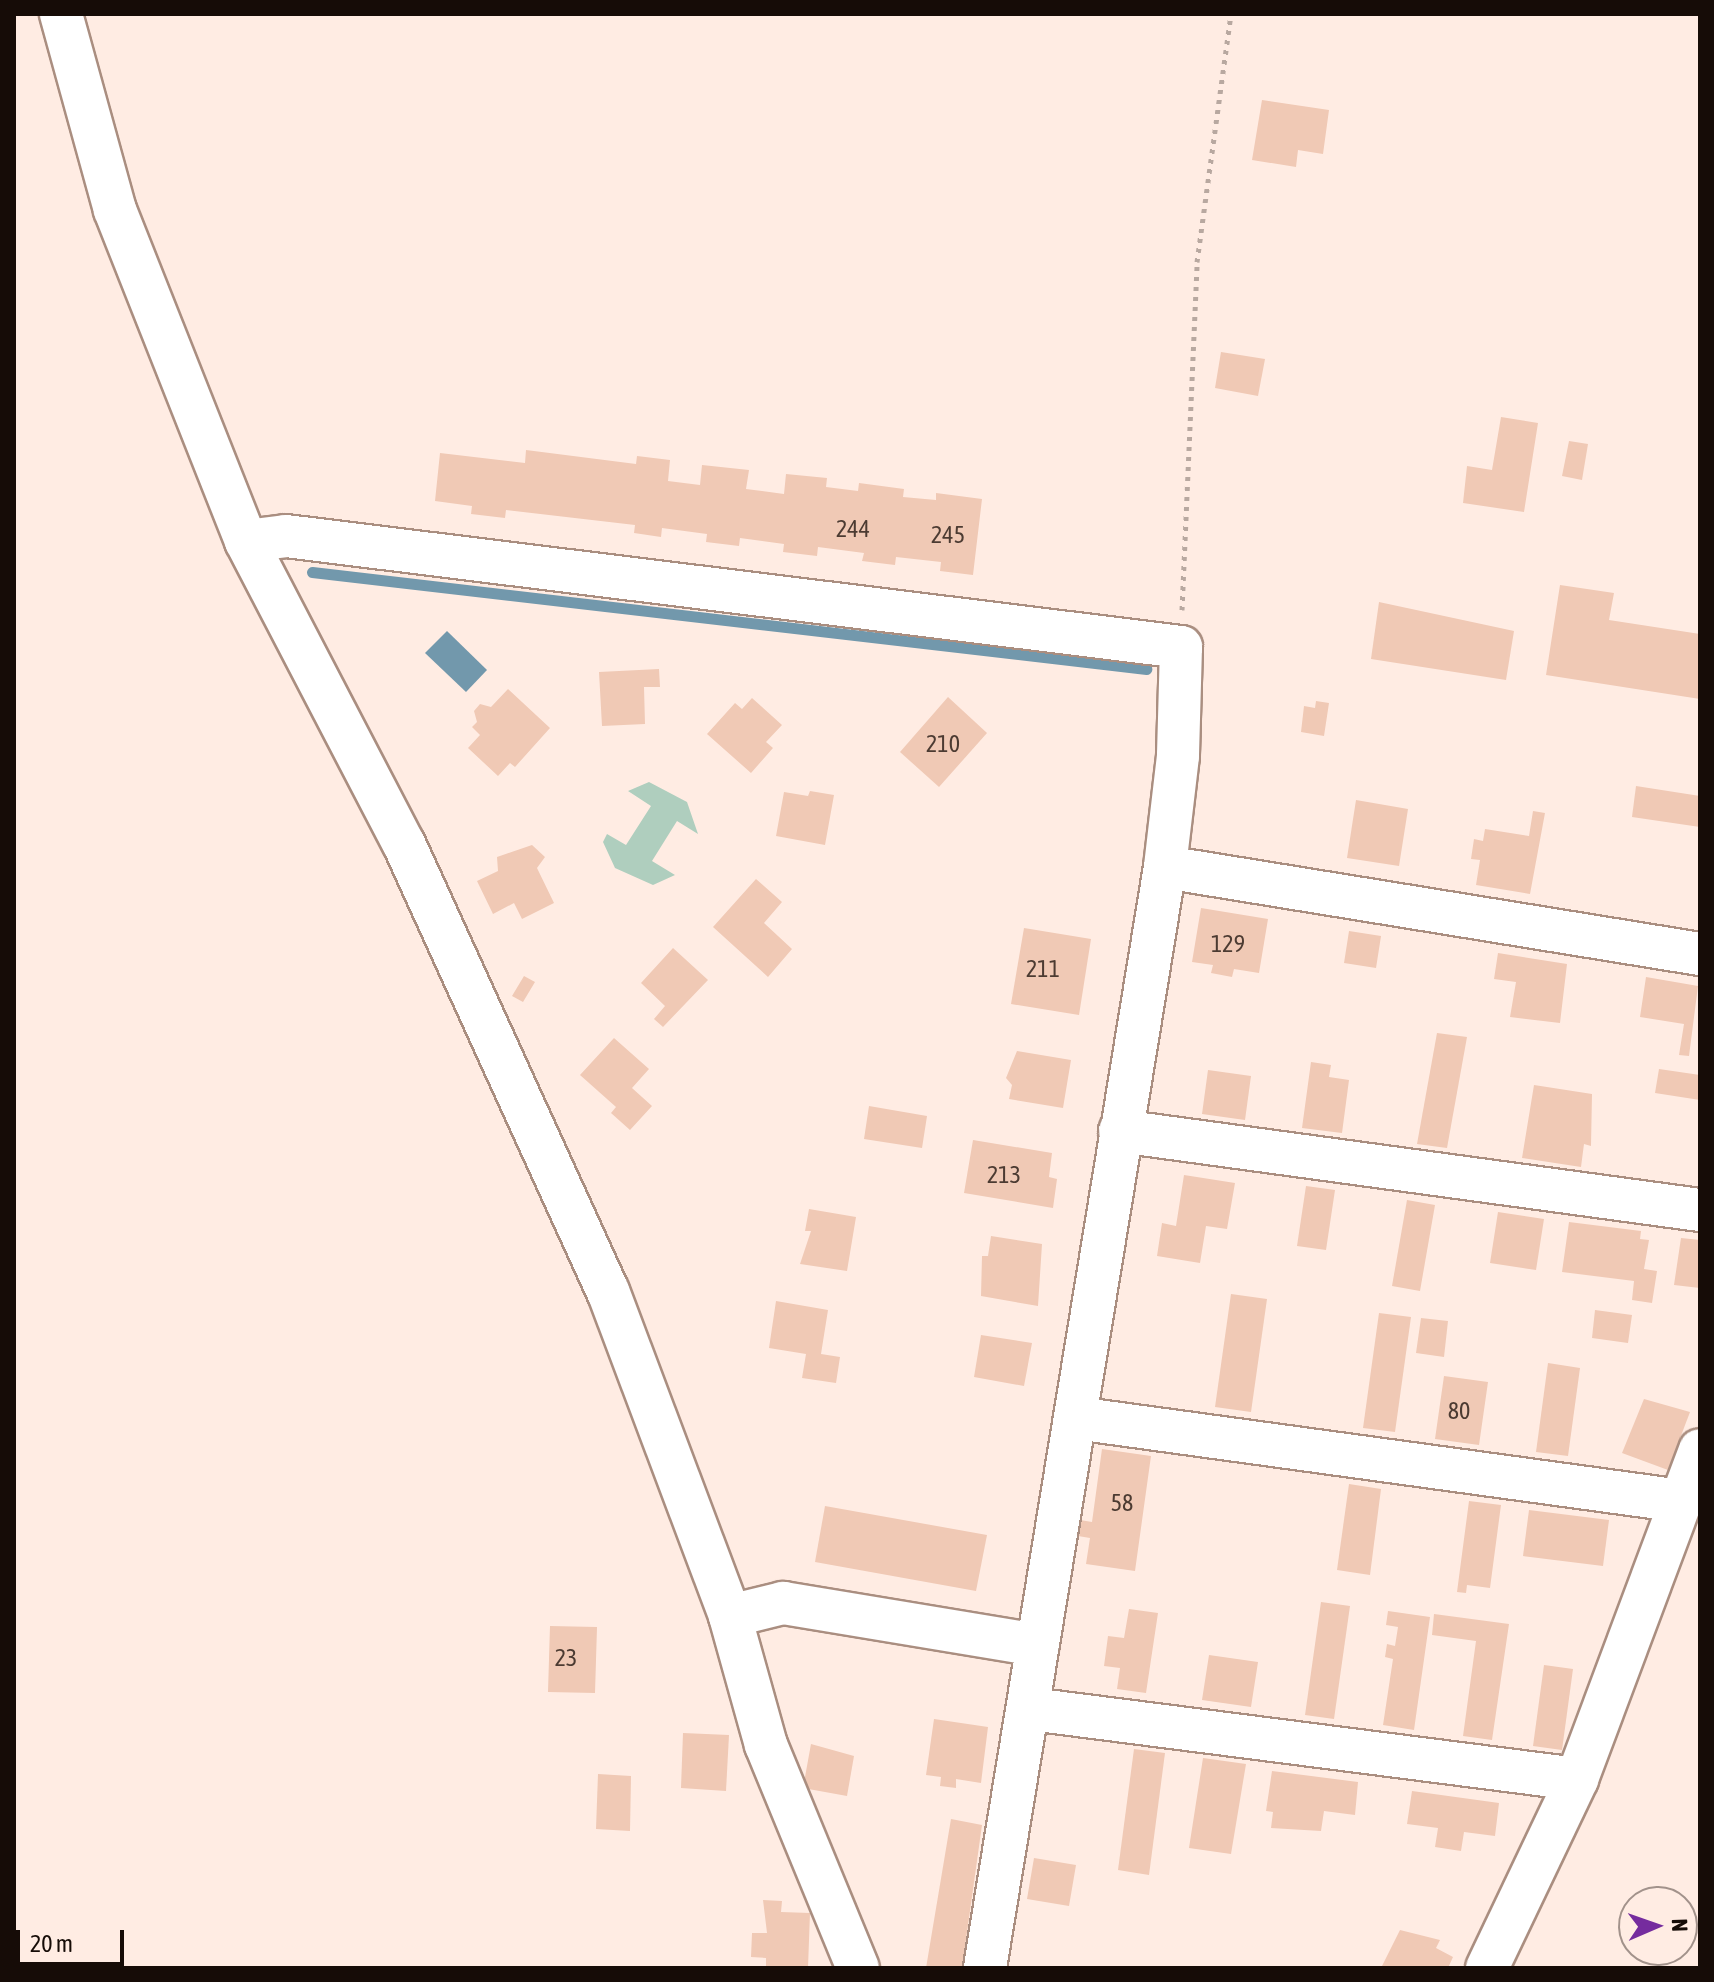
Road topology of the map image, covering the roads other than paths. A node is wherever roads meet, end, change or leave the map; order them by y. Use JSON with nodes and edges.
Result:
{"nodes":[{"id":1,"x":61,"y":14,"type":"edge"},
{"id":2,"x":246,"y":541,"type":"junction"},
{"id":3,"x":1165,"y":867,"type":"junction"},
{"id":4,"x":1700,"y":954,"type":"edge"},
{"id":5,"x":1120,"y":1131,"type":"junction"},
{"id":6,"x":1700,"y":1210,"type":"edge"},
{"id":7,"x":1076,"y":1418,"type":"junction"},
{"id":8,"x":1700,"y":1450,"type":"edge"},
{"id":9,"x":1681,"y":1501,"type":"junction"},
{"id":10,"x":730,"y":1616,"type":"junction"},
{"id":11,"x":1038,"y":1645,"type":"junction"},
{"id":12,"x":1031,"y":1709,"type":"junction"},
{"id":13,"x":1577,"y":1779,"type":"junction"},
{"id":14,"x":858,"y":1968,"type":"edge"},
{"id":15,"x":985,"y":1968,"type":"edge"},
{"id":16,"x":1487,"y":1968,"type":"edge"}],
"edges":[{"from":1,"to":2,"type":"street"},
{"from":2,"to":3,"type":"street"},
{"from":2,"to":10,"type":"street"},
{"from":3,"to":4,"type":"street"},
{"from":3,"to":5,"type":"street"},
{"from":5,"to":6,"type":"street"},
{"from":5,"to":7,"type":"street"},
{"from":7,"to":9,"type":"street"},
{"from":7,"to":11,"type":"street"},
{"from":8,"to":9,"type":"street"},
{"from":9,"to":13,"type":"street"},
{"from":10,"to":11,"type":"street"},
{"from":10,"to":14,"type":"street"},
{"from":11,"to":12,"type":"street"},
{"from":12,"to":13,"type":"street"},
{"from":12,"to":15,"type":"street"},
{"from":13,"to":16,"type":"street"}]}
